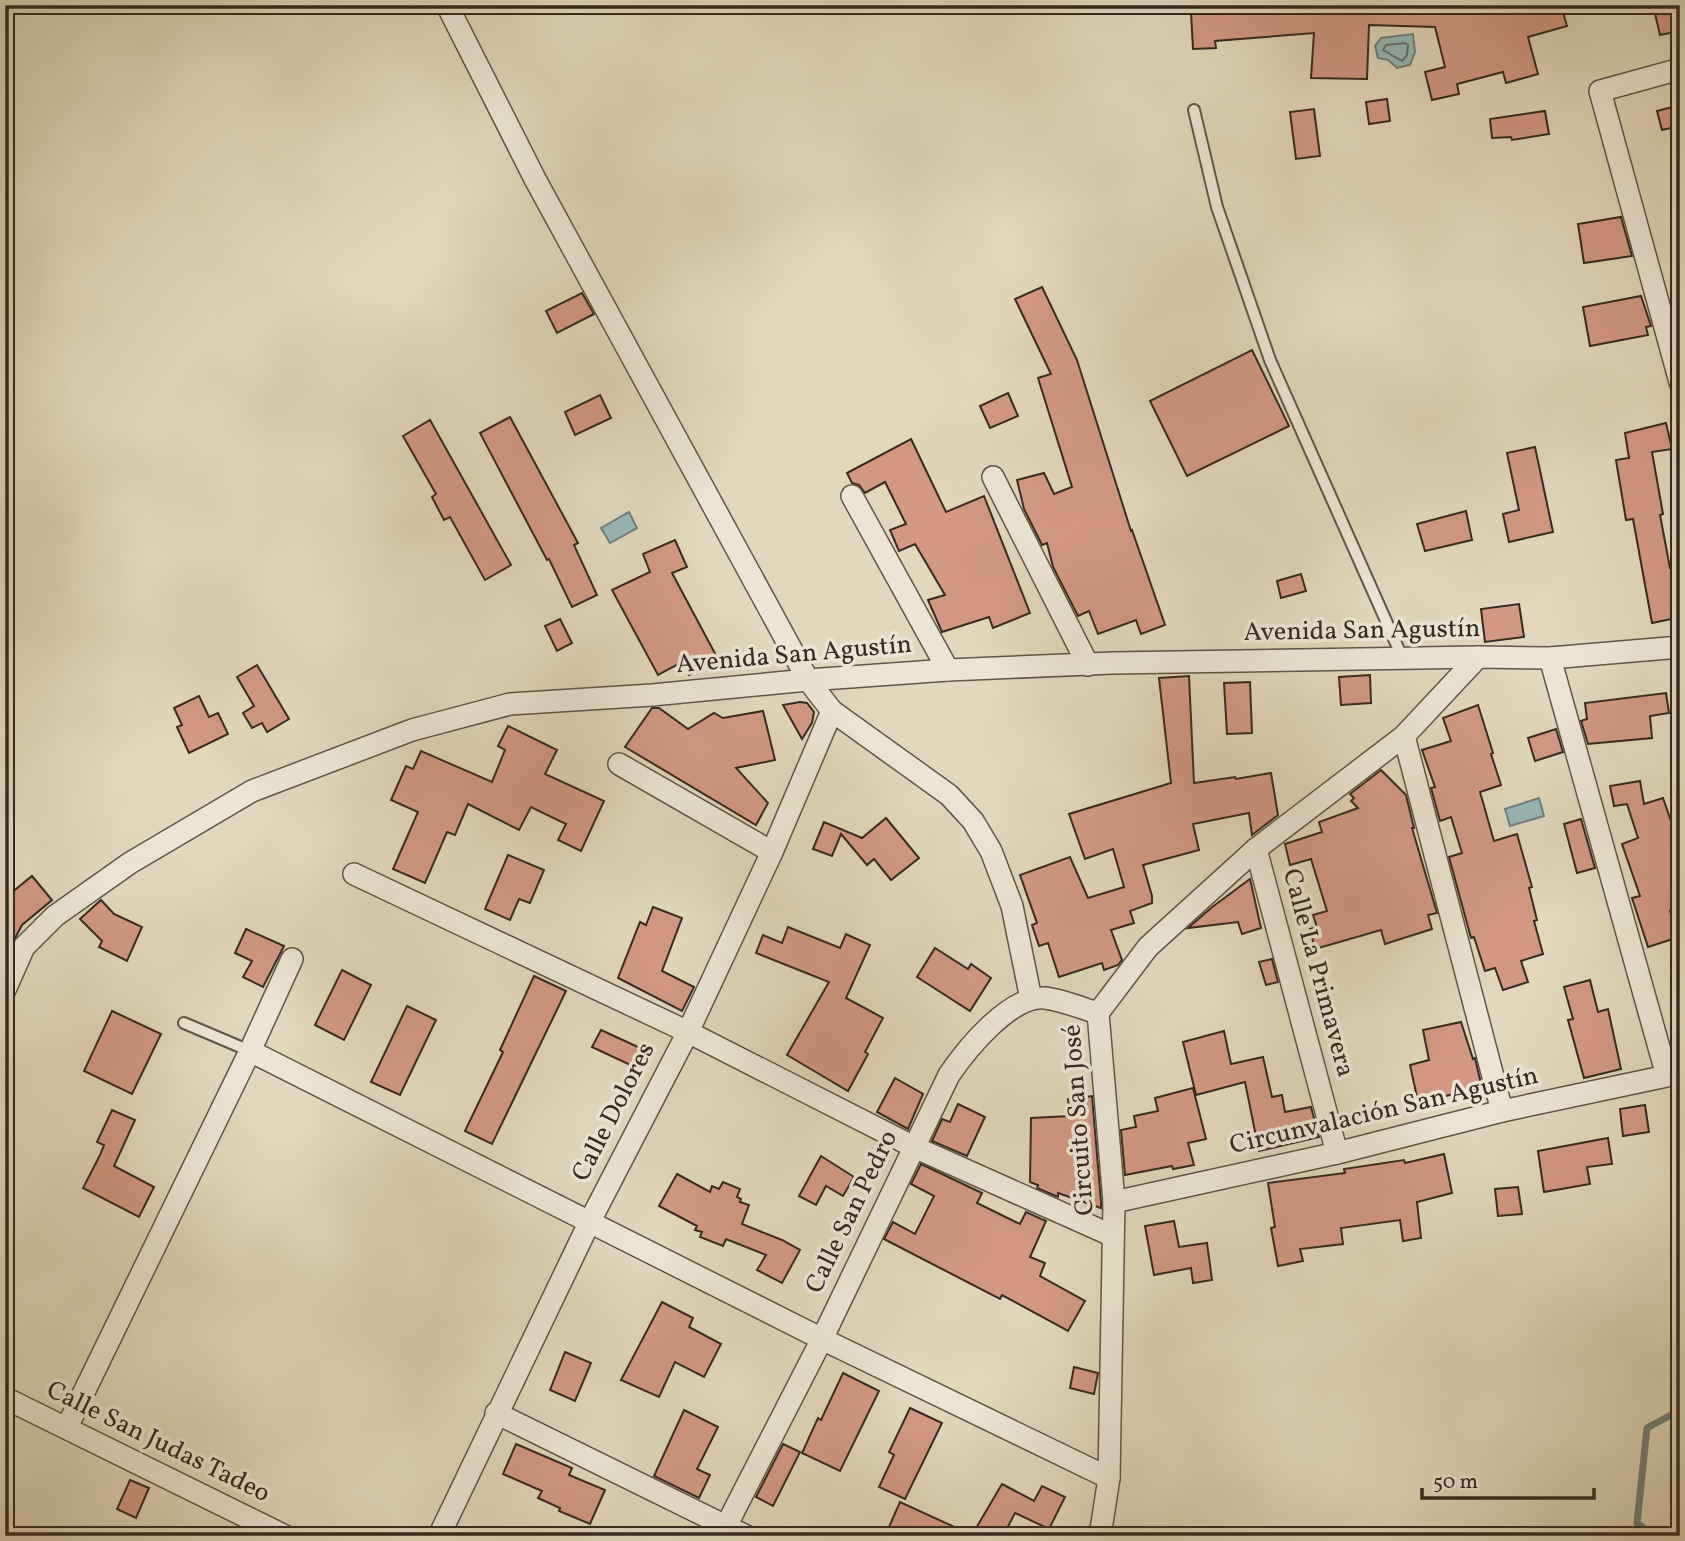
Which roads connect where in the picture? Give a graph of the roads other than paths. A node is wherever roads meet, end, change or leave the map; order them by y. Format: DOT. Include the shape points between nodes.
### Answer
graph roads {
  1 [pos="447,5"];
  2 [pos="1680,69"];
  3 [pos="1194,110"];
  4 [pos="1680,382"];
  5 [pos="993,477"];
  6 [pos="852,496"];
  7 [pos="1679,649"];
  8 [pos="1478,657"];
  9 [pos="1550,658"];
  10 [pos="1404,659"];
  11 [pos="1088,664"];
  12 [pos="948,670"];
  13 [pos="808,680"];
  14 [pos="832,711"];
  15 [pos="1404,736"];
  16 [pos="619,764"];
  17 [pos="1256,849"];
  18 [pos="772,852"];
  19 [pos="354,874"];
  20 [pos="292,959"];
  21 [pos="5,990"];
  22 [pos="1031,999"];
  23 [pos="1098,1013"];
  24 [pos="184,1023"];
  25 [pos="688,1031"];
  26 [pos="250,1051"];
  27 [pos="1502,1111"];
  28 [pos="914,1147"];
  29 [pos="1337,1153"];
  30 [pos="1114,1202"];
  31 [pos="590,1221"];
  32 [pos="1113,1236"];
  33 [pos="822,1339"];
  34 [pos="5,1398"];
  35 [pos="496,1413"];
  36 [pos="67,1427"];
  37 [pos="1109,1478"];
  38 [pos="724,1531"];
  39 [pos="285,1536"];
  40 [pos="439,1536"];
  41 [pos="746,1536"];
  42 [pos="1100,1536"];
  1 -- 13 [label="street" via="535,179"];
  2 -- 4 [label="street" via="1600,91"];
  3 -- 10 [label="lane" via="1217,207 1270,360"];
  5 -- 11 [label="street"];
  6 -- 12 [label="street"];
  7 -- 9 [label="street, Avenida San Agustín"];
  8 -- 9 [label="street, Avenida San Agustín"];
  8 -- 10 [label="street, Avenida San Agustín"];
  8 -- 15 [label="street, Circuito San José"];
  9 -- 27 [label="street, Circunvalación San Agustín" via="1667,1076"];
  10 -- 11 [label="street, Avenida San Agustín"];
  11 -- 12 [label="street, Avenida San Agustín"];
  12 -- 13 [label="street, Avenida San Agustín"];
  13 -- 14 [label="street"];
  13 -- 21 [label="street, Avenida San Agustín" via="510,704 412,730 251,791 130,863 55,916 24,947"];
  14 -- 18 [label="street, Calle Dolores"];
  14 -- 22 [label="street" via="949,794 973,821 991,851 1012,906"];
  15 -- 17 [label="street, Circuito San José"];
  15 -- 27 [label="street"];
  16 -- 18 [label="street"];
  17 -- 23 [label="street, Circuito San José" via="1148,947"];
  17 -- 29 [label="street, Calle La Primavera"];
  18 -- 25 [label="street, Calle Dolores"];
  19 -- 25 [label="street"];
  20 -- 26 [label="street"];
  22 -- 23 [label="street" via="1045,998"];
  22 -- 28 [label="street, Calle San Pedro" via="968,1047"];
  23 -- 30 [label="street, Circuito San José"];
  24 -- 26 [label="lane"];
  25 -- 28 [label="street"];
  25 -- 31 [label="street, Calle Dolores"];
  26 -- 31 [label="street"];
  26 -- 36 [label="street"];
  27 -- 29 [label="street, Circunvalación San Agustín"];
  28 -- 32 [label="street"];
  28 -- 33 [label="street, Calle San Pedro"];
  29 -- 30 [label="street, Circunvalación San Agustín"];
  30 -- 32 [label="street, Circuito San José"];
  31 -- 33 [label="street"];
  31 -- 35 [label="street, Calle Dolores"];
  32 -- 37 [label="street, Circuito San José"];
  33 -- 37 [label="street"];
  33 -- 38 [label="street, Calle San Pedro"];
  34 -- 36 [label="street, Calle San Judas Tadeo"];
  35 -- 38 [label="street"];
  35 -- 40 [label="street, Calle Dolores"];
  36 -- 39 [label="street, Calle San Judas Tadeo"];
  37 -- 42 [label="street, Circuito San José"];
  38 -- 41 [label="street"];
}
